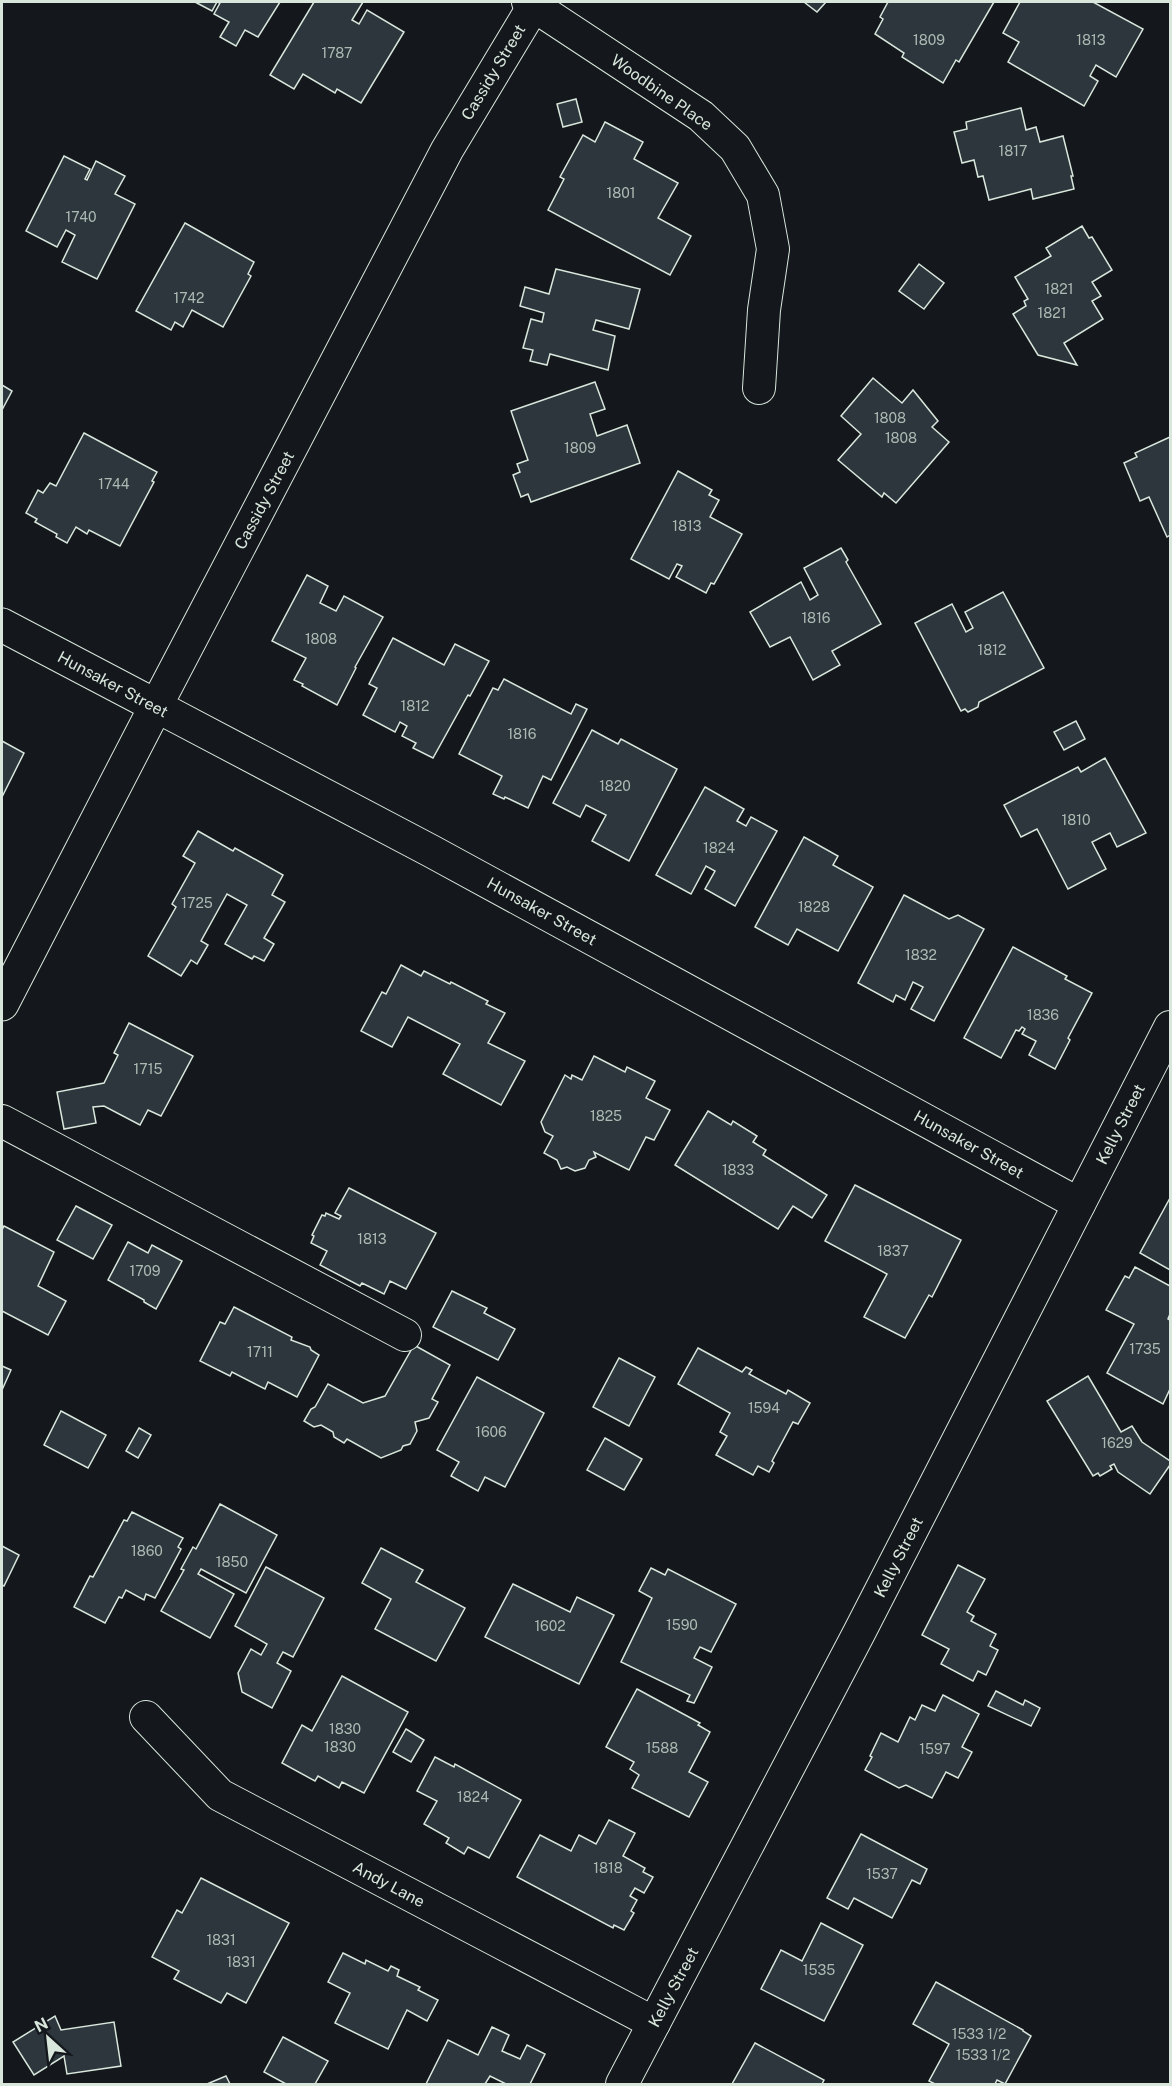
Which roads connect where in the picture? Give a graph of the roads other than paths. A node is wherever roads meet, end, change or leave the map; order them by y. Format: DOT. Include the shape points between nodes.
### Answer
graph roads {
  1 [pos="532,3"];
  2 [pos="759,388"];
  3 [pos="2,625"];
  4 [pos="156,706"];
  5 [pos="2,1004"];
  6 [pos="1170,1027"];
  7 [pos="2,1121"];
  8 [pos="1079,1204"];
  9 [pos="405,1335"];
  10 [pos="146,1717"];
  11 [pos="654,2024"];
  12 [pos="622,2085"];
  1 -- 2 [label="street, Woodbine Place" via="701,116 735,148 763,195 773,249"];
  1 -- 4 [label="street, Cassidy Street" via="447,150"];
  3 -- 4 [label="main road, Hunsaker Street"];
  4 -- 5 [label="main road, Cassidy Street"];
  4 -- 8 [label="street, Hunsaker Street"];
  6 -- 8 [label="street, Kelly Street"];
  7 -- 9 [label="street"];
  8 -- 11 [label="street, Kelly Street"];
  10 -- 11 [label="street, Andy Lane" via="220,1795"];
  11 -- 12 [label="street, Kelly Street"];
}
